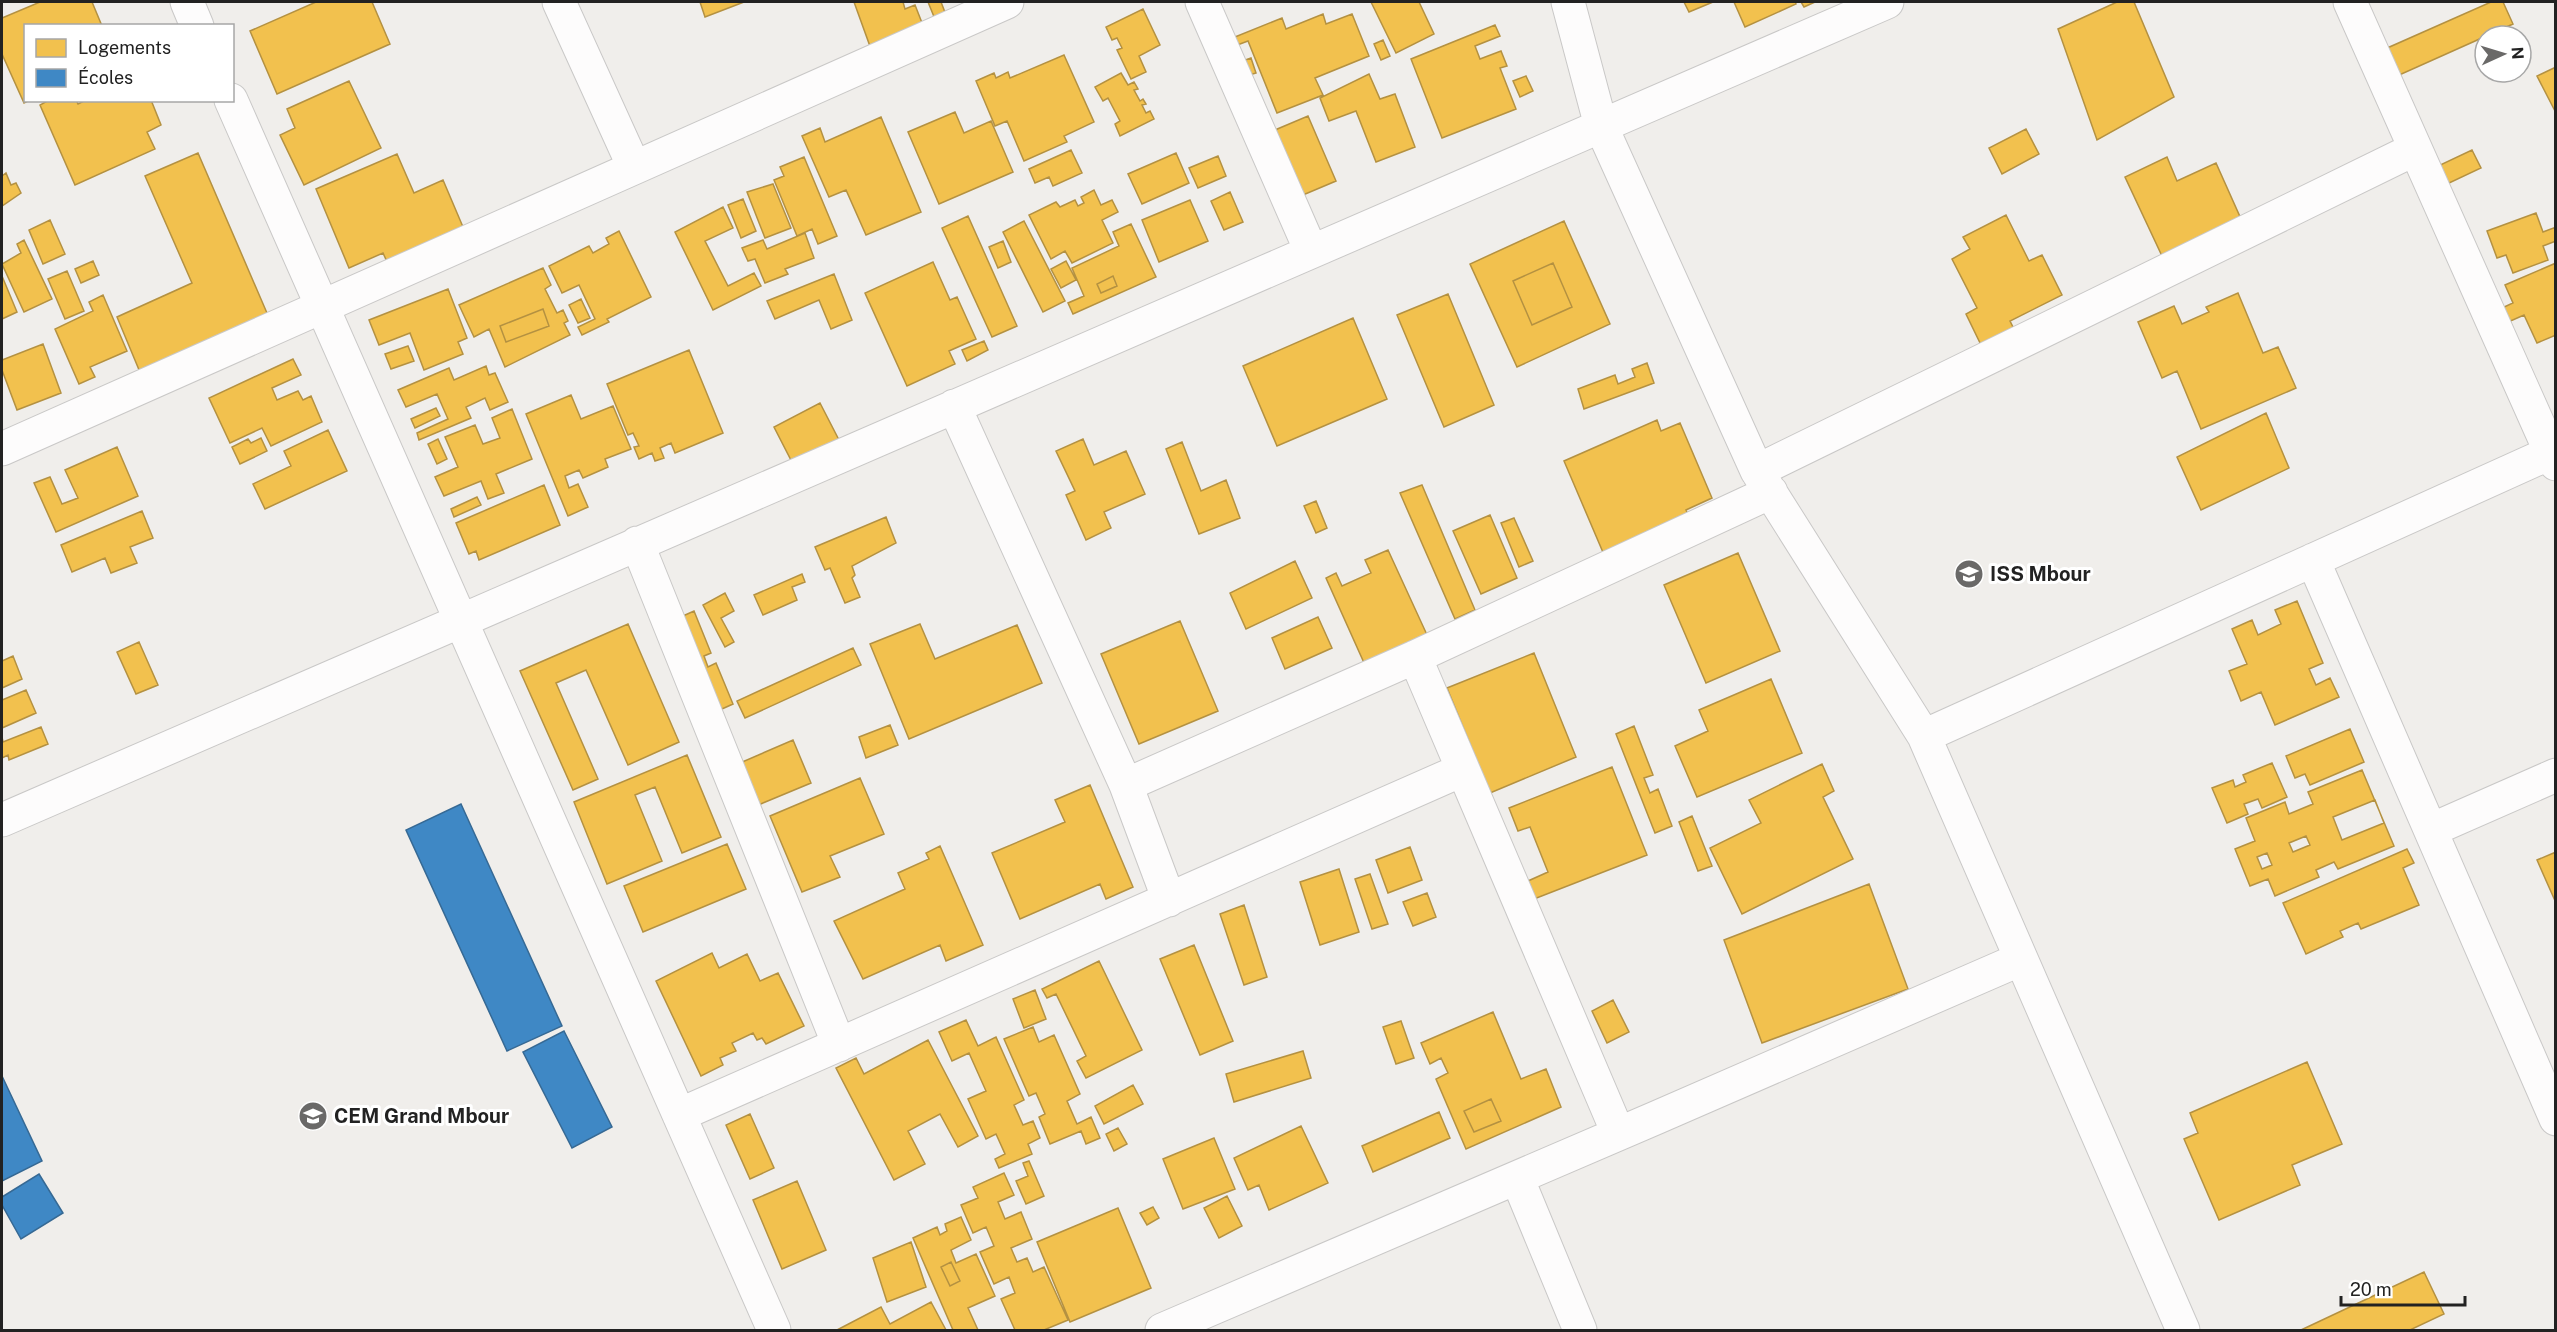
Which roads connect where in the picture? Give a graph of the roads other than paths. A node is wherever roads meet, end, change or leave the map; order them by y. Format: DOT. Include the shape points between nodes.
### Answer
graph roads {
  1 [pos="187,2"];
  2 [pos="559,2"];
  3 [pos="1007,2"];
  4 [pos="1202,2"];
  5 [pos="1568,2"];
  6 [pos="1887,2"];
  7 [pos="2350,2"];
  8 [pos="197,24"];
  9 [pos="232,102"];
  10 [pos="1601,126"];
  11 [pos="2415,149"];
  12 [pos="634,167"];
  13 [pos="1311,251"];
  14 [pos="321,306"];
  15 [pos="954,406"];
  16 [pos="4,440"];
  17 [pos="2553,458"];
  18 [pos="1764,482"];
  19 [pos="637,543"];
  20 [pos="2313,560"];
  21 [pos="460,620"];
  22 [pos="1415,657"];
  23 [pos="1924,736"];
  24 [pos="1462,770"];
  25 [pos="2556,775"];
  26 [pos="1126,785"];
  27 [pos="2,820"];
  28 [pos="2431,830"];
  29 [pos="1169,900"];
  30 [pos="2021,959"];
  31 [pos="839,1045"];
  32 [pos="678,1115"];
  33 [pos="2556,1119"];
  34 [pos="1618,1133"];
  35 [pos="1518,1180"];
  36 [pos="774,1330"];
  37 [pos="1162,1330"];
  38 [pos="1580,1330"];
  39 [pos="2182,1330"];
  1 -- 8 [label="street"];
  2 -- 12 [label="street"];
  3 -- 12 [label="street"];
  4 -- 13 [label="street"];
  5 -- 10 [label="street"];
  6 -- 10 [label="street"];
  7 -- 11 [label="street"];
  9 -- 14 [label="street"];
  10 -- 13 [label="street"];
  10 -- 18 [label="street"];
  11 -- 17 [label="street"];
  11 -- 18 [label="street"];
  12 -- 14 [label="street"];
  13 -- 15 [label="street"];
  14 -- 16 [label="street"];
  14 -- 21 [label="street"];
  15 -- 19 [label="street"];
  15 -- 26 [label="street"];
  17 -- 20 [label="street"];
  18 -- 22 [label="street"];
  18 -- 23 [label="street"];
  19 -- 21 [label="street"];
  19 -- 31 [label="street"];
  20 -- 23 [label="street"];
  20 -- 28 [label="street"];
  21 -- 27 [label="street"];
  21 -- 32 [label="street"];
  22 -- 24 [label="street"];
  22 -- 26 [label="street"];
  23 -- 30 [label="street"];
  24 -- 29 [label="street"];
  24 -- 34 [label="street"];
  25 -- 28 [label="street"];
  26 -- 29 [label="street"];
  28 -- 33 [label="street"];
  29 -- 31 [label="street"];
  30 -- 34 [label="street"];
  30 -- 39 [label="street"];
  31 -- 32 [label="street"];
  32 -- 36 [label="street"];
  34 -- 35 [label="street"];
  35 -- 37 [label="street"];
  35 -- 38 [label="street"];
}
